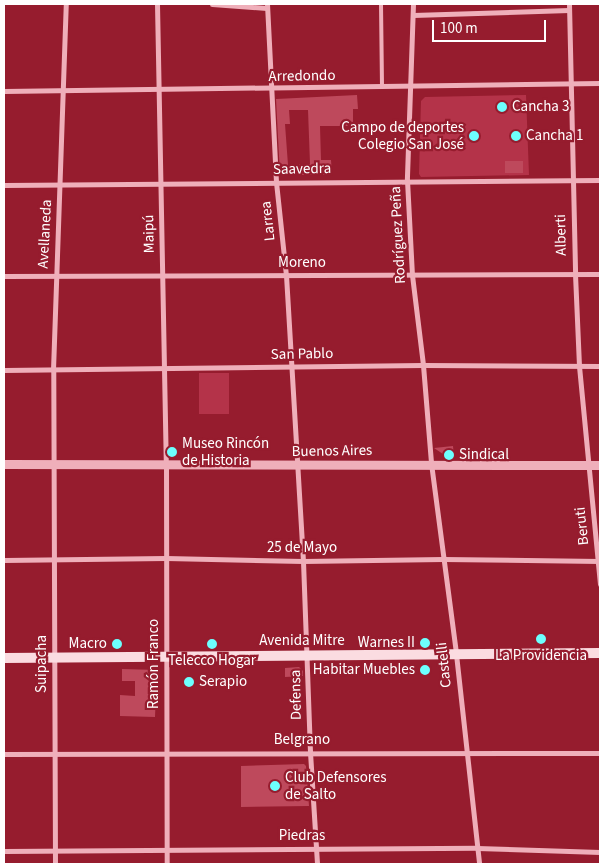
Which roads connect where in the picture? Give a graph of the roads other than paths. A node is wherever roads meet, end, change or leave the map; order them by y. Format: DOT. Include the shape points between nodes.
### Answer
graph roads {
  1 [pos="66,4"];
  2 [pos="157,4"];
  3 [pos="212,4"];
  4 [pos="381,4"];
  5 [pos="413,4"];
  6 [pos="568,4"];
  7 [pos="267,6"];
  8 [pos="569,10"];
  9 [pos="413,15"];
  10 [pos="570,84"];
  11 [pos="600,84"];
  12 [pos="410,86"];
  13 [pos="382,87"];
  14 [pos="159,89"];
  15 [pos="271,89"];
  16 [pos="4,91"];
  17 [pos="63,91"];
  18 [pos="407,180"];
  19 [pos="573,180"];
  20 [pos="600,180"];
  21 [pos="160,182"];
  22 [pos="276,182"];
  23 [pos="4,184"];
  24 [pos="60,186"];
  25 [pos="575,274"];
  26 [pos="600,274"];
  27 [pos="162,275"];
  28 [pos="286,275"];
  29 [pos="412,275"];
  30 [pos="4,276"];
  31 [pos="56,277"];
  32 [pos="424,365"];
  33 [pos="579,366"];
  34 [pos="600,366"];
  35 [pos="292,367"];
  36 [pos="164,368"];
  37 [pos="4,370"];
  38 [pos="53,370"];
  39 [pos="166,463"];
  40 [pos="431,463"];
  41 [pos="4,464"];
  42 [pos="53,464"];
  43 [pos="600,465"];
  44 [pos="298,466"];
  45 [pos="589,466"];
  46 [pos="166,558"];
  47 [pos="54,559"];
  48 [pos="443,559"];
  49 [pos="4,560"];
  50 [pos="304,561"];
  51 [pos="599,561"];
  52 [pos="600,584"];
  53 [pos="600,653"];
  54 [pos="456,654"];
  55 [pos="166,657"];
  56 [pos="308,657"];
  57 [pos="4,658"];
  58 [pos="55,658"];
  59 [pos="166,752"];
  60 [pos="310,752"];
  61 [pos="466,752"];
  62 [pos="600,753"];
  63 [pos="4,754"];
  64 [pos="53,754"];
  65 [pos="316,848"];
  66 [pos="477,848"];
  67 [pos="166,849"];
  68 [pos="55,850"];
  69 [pos="4,851"];
  70 [pos="600,852"];
  71 [pos="55,864"];
  72 [pos="166,864"];
  73 [pos="317,864"];
  74 [pos="479,864"];
  1 -- 17 [label="street, Avellaneda"];
  2 -- 14 [label="street, Maipú"];
  3 -- 7 [label="street"];
  4 -- 13 [label="lane"];
  5 -- 9 [label="street, Rodríguez Peña"];
  6 -- 8 [label="street, Alberti"];
  7 -- 15 [label="street, Larrea"];
  8 -- 9 [label="street"];
  8 -- 10 [label="street, Alberti"];
  9 -- 12 [label="street, Rodríguez Peña"];
  10 -- 11 [label="street, Arredondo"];
  10 -- 12 [label="street, Arredondo"];
  10 -- 19 [label="street, Alberti"];
  12 -- 13 [label="street, Arredondo"];
  12 -- 18 [label="street, Rodríguez Peña"];
  13 -- 15 [label="street, Arredondo"];
  14 -- 15 [label="street, Arredondo"];
  14 -- 17 [label="street, Arredondo"];
  14 -- 21 [label="street, Maipú"];
  15 -- 22 [label="street, Larrea"];
  16 -- 17 [label="street, Arredondo"];
  17 -- 24 [label="street, Avellaneda"];
  18 -- 19 [label="street, Saavedra"];
  18 -- 22 [label="street, Saavedra"];
  18 -- 29 [label="street, Rodríguez Peña"];
  19 -- 20 [label="street, Saavedra"];
  19 -- 25 [label="street, Alberti"];
  21 -- 22 [label="street, Saavedra"];
  21 -- 24 [label="street, Saavedra"];
  21 -- 27 [label="street, Maipú"];
  22 -- 28 [label="street, Larrea"];
  23 -- 24 [label="street, Saavedra"];
  24 -- 31 [label="street, Avellaneda"];
  25 -- 26 [label="street, Moreno"];
  25 -- 29 [label="street, Moreno"];
  25 -- 33 [label="street, Alberti"];
  27 -- 28 [label="street, Moreno"];
  27 -- 31 [label="street, Moreno"];
  27 -- 36 [label="street, Maipú"];
  28 -- 29 [label="street, Moreno"];
  28 -- 35 [label="street, Larrea"];
  29 -- 32 [label="street, Rodríguez Peña"];
  30 -- 31 [label="street, Moreno"];
  31 -- 38 [label="street, Avellaneda"];
  32 -- 33 [label="street, San Pablo"];
  32 -- 35 [label="street, San Pablo"];
  32 -- 40 [label="street, Rodríguez Peña"];
  33 -- 34 [label="street, San Pablo"];
  33 -- 45 [label="street, Alberti"];
  35 -- 36 [label="street, San Pablo"];
  35 -- 44 [label="street, Larrea"];
  36 -- 38 [label="street, San Pablo"];
  36 -- 39 [label="street, Maipú"];
  37 -- 38 [label="street, San Pablo"];
  38 -- 42 [label="street, Avellaneda"];
  39 -- 42 [label="street, Buenos Aires"];
  39 -- 44 [label="street, Buenos Aires"];
  39 -- 46 [label="street, Ramón Franco"];
  40 -- 44 [label="street, Buenos Aires"];
  40 -- 45 [label="street, Buenos Aires"];
  40 -- 48 [label="street, Castelli"];
  41 -- 42 [label="street, Buenos Aires"];
  42 -- 47 [label="street, Suipacha"];
  43 -- 45 [label="street, Buenos Aires"];
  44 -- 50 [label="street, Defensa"];
  45 -- 51 [label="street, Beruti"];
  46 -- 47 [label="street, 25 de Mayo"];
  46 -- 50 [label="street, 25 de Mayo"];
  46 -- 55 [label="street, Ramón Franco"];
  47 -- 49 [label="street, 25 de Mayo"];
  47 -- 58 [label="street, Suipacha"];
  48 -- 50 [label="street, 25 de Mayo"];
  48 -- 51 [label="street, 25 de Mayo"];
  48 -- 54 [label="street, Castelli"];
  50 -- 56 [label="street, Defensa"];
  51 -- 52 [label="street, Beruti"];
  53 -- 54 [label="main road, Avenida Mitre"];
  54 -- 56 [label="main road, Avenida Mitre"];
  54 -- 61 [label="street, Castelli"];
  55 -- 56 [label="main road, Avenida Mitre"];
  55 -- 58 [label="main road, Avenida Mitre"];
  55 -- 59 [label="street, Ramón Franco"];
  56 -- 60 [label="street, Defensa"];
  57 -- 58 [label="main road, Avenida Mitre"];
  58 -- 64 [label="street, Suipacha"];
  59 -- 60 [label="street, Belgrano"];
  59 -- 64 [label="street, Belgrano"];
  59 -- 67 [label="street, Ramón Franco"];
  60 -- 61 [label="street, Belgrano"];
  60 -- 65 [label="street, Defensa"];
  61 -- 62 [label="street, Belgrano"];
  61 -- 66 [label="street, Castelli"];
  63 -- 64 [label="street, Belgrano"];
  64 -- 68 [label="street, Suipacha"];
  65 -- 66 [label="street, Piedras"];
  65 -- 67 [label="street, Piedras"];
  65 -- 73 [label="street, Defensa"];
  66 -- 70 [label="street, Piedras"];
  66 -- 74 [label="street, Castelli"];
  67 -- 68 [label="street, Piedras"];
  67 -- 72 [label="street, Ramón Franco"];
  68 -- 69 [label="street, Piedras"];
  68 -- 71 [label="street, Suipacha"];
}
